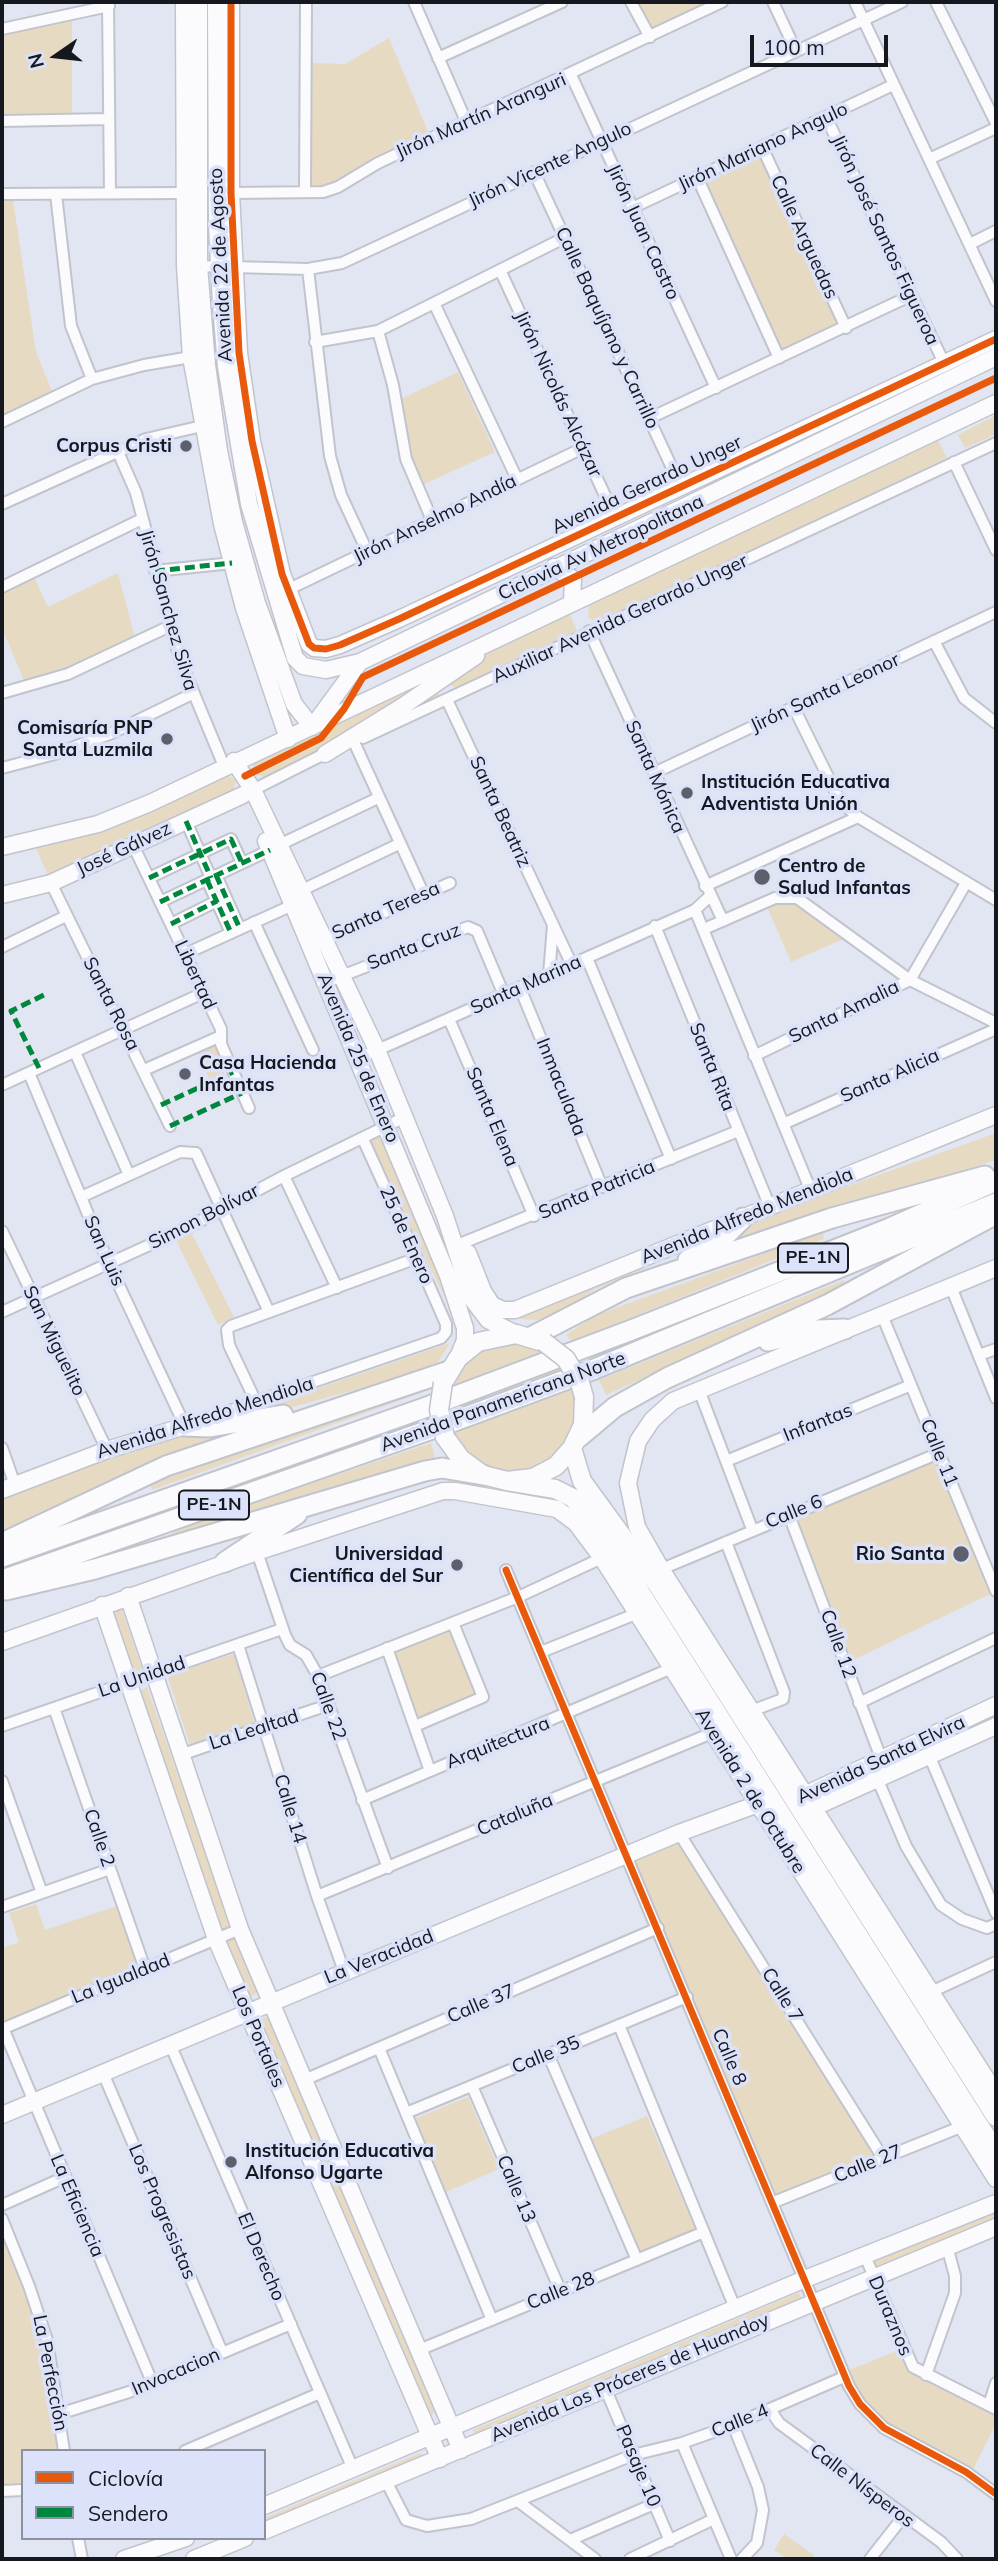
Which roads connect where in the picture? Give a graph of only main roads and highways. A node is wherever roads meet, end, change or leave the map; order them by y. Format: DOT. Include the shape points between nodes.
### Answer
graph roads {
  1 [pos="184,2"];
  2 [pos="199,2"];
  3 [pos="216,2"];
  4 [pos="231,2"];
  5 [pos="192,266"];
  6 [pos="227,267"];
  7 [pos="996,339"];
  8 [pos="996,357"];
  9 [pos="996,403"];
  10 [pos="813,425"];
  11 [pos="851,426"];
  12 [pos="554,567"];
  13 [pos="572,602"];
  14 [pos="265,626"];
  15 [pos="510,631"];
  16 [pos="309,644"];
  17 [pos="360,662"];
  18 [pos="270,684"];
  19 [pos="312,727"];
  20 [pos="288,739"];
  21 [pos="325,754"];
  22 [pos="229,764"];
  23 [pos="248,793"];
  24 [pos="2,847"];
  25 [pos="2,895"];
  26 [pos="299,899"];
  27 [pos="333,979"];
  28 [pos="996,1115"];
  29 [pos="996,1173"];
  30 [pos="996,1181"];
  31 [pos="996,1203"];
  32 [pos="996,1214"];
  33 [pos="743,1218"];
  34 [pos="455,1246"];
  35 [pos="996,1268"];
  36 [pos="678,1270"];
  37 [pos="496,1308"];
  38 [pos="845,1329"];
  39 [pos="530,1338"];
  40 [pos="729,1349"];
  41 [pos="450,1371"];
  42 [pos="329,1410"];
  43 [pos="186,1426"];
  44 [pos="575,1443"];
  45 [pos="483,1475"];
  46 [pos="507,1480"];
  47 [pos="8,1488"];
  48 [pos="313,1503"];
  49 [pos="2,1543"];
  50 [pos="2,1557"];
  51 [pos="226,1562"];
  52 [pos="610,1562"];
  53 [pos="655,1572"];
  54 [pos="2,1580"];
  55 [pos="2,1591"];
  56 [pos="128,1596"];
  57 [pos="102,1605"];
  58 [pos="2,1642"];
  59 [pos="996,1705"];
  60 [pos="996,1726"];
  61 [pos="882,1770"];
  62 [pos="803,1804"];
  63 [pos="772,1816"];
  64 [pos="270,2002"];
  65 [pos="247,2012"];
  66 [pos="996,2094"];
  67 [pos="2,2115"];
  68 [pos="996,2117"];
  69 [pos="996,2152"];
  70 [pos="996,2179"];
  71 [pos="996,2203"];
  72 [pos="996,2227"];
  73 [pos="451,2427"];
  74 [pos="429,2436"];
  75 [pos="461,2450"];
  76 [pos="440,2459"];
  77 [pos="266,2505"];
  78 [pos="266,2529"];
  79 [pos="180,2540"];
  80 [pos="235,2540"];
  81 [pos="216,2544"];
  82 [pos="124,2559"];
  83 [pos="194,2559"];
  1 -- 5 [label="main road, Avenida 22 de Agosto" via="184,194"];
  2 -- 5 [label="main road, Avenida 22 de Agosto"];
  3 -- 6 [label="main road, Avenida 22 de Agosto"];
  4 -- 6 [label="main road, Avenida 22 de Agosto" via="232,193"];
  5 -- 14 [label="main road, Avenida 22 de Agosto" via="219,451 234,522"];
  5 -- 18 [label="main road, Avenida 22 de Agosto" via="191,357 202,426 232,563"];
  6 -- 16 [label="main road, Avenida 22 de Agosto" via="264,501 287,590"];
  6 -- 17 [label="main road, Avenida 22 de Agosto" via="226,367 249,504 295,659 303,666 326,670"];
  7 -- 10 [label="main road, Avenida Gerardo Unger"];
  8 -- 11 [label="main road, Avenida Gerardo Unger"];
  9 -- 13 [label="main road, Avenida Gerardo Unger"];
  10 -- 11 [label="main road"];
  10 -- 16 [label="main road, Avenida Gerardo Unger" via="340,645 326,649"];
  11 -- 12 [label="main road, Avenida Gerardo Unger"];
  12 -- 13 [label="main road" via="573,579"];
  12 -- 17 [label="main road, Avenida Gerardo Unger"];
  13 -- 15 [label="main road, Avenida Gerardo Unger"];
  14 -- 18 [label="main road"];
  14 -- 19 [label="main road, Avenida 22 de Agosto" via="294,704"];
  15 -- 19 [label="main road, Avenida Gerardo Unger"];
  15 -- 21 [label="main road"];
  17 -- 19 [label="main road, Avenida Gerardo Unger"];
  18 -- 20 [label="main road, Avenida 22 de Agosto"];
  19 -- 20 [label="main road, Avenida Gerardo Unger"];
  20 -- 22 [label="main road, Avenida Gerardo Unger"];
  22 -- 23 [label="main road, Avenida 25 de Enero"];
  22 -- 24 [label="main road, Avenida Gerardo Unger" via="97,824"];
  23 -- 25 [label="main road, José Gálvez" via="51,883"];
  23 -- 26 [label="main road, Avenida 25 de Enero"];
  26 -- 27 [label="main road, Avenida 25 de Enero"];
  26 -- 27 [label="main road, Avenida 25 de Enero" via="323,940"];
  27 -- 34 [label="main road, Avenida 25 de Enero" via="376,1050"];
  27 -- 41 [label="main road, Avenida 25 de Enero" via="357,1059 438,1251 465,1328 466,1340"];
  28 -- 33 [label="main road, Avenida Alfredo Mendiola"];
  29 -- 36 [label="highway" via="832,1218"];
  30 -- 50 [label="highway, Avenida Panamericana Norte / PE-1N" via="629,1331"];
  31 -- 54 [label="highway, Avenida Panamericana Norte / PE-1N" via="592,1370"];
  32 -- 40 [label="highway" via="827,1305"];
  33 -- 36 [label="highway"];
  33 -- 37 [label="main road, Avenida Alfredo Mendiola" via="515,1310"];
  34 -- 37 [label="main road, Avenida 25 de Enero" via="468,1254 483,1291"];
  34 -- 39 [label="main road, Avenida 25 de Enero" via="479,1310 488,1320"];
  35 -- 38 [label="main road"];
  36 -- 39 [label="highway" via="626,1288"];
  38 -- 40 [label="highway" via="818,1330"];
  38 -- 53 [label="main road, Avenida 2 de Octubre" via="673,1401 652,1420 638,1441 628,1483 637,1527 652,1553"];
  39 -- 41 [label="main road" via="478,1342"];
  39 -- 44 [label="main road, bridge" via="566,1359 575,1371 584,1397 583,1425"];
  40 -- 44 [label="highway" via="615,1408"];
  41 -- 42 [label="highway"];
  41 -- 45 [label="main road, bridge" via="439,1410 445,1437 461,1460"];
  42 -- 43 [label="highway" via="210,1427"];
  42 -- 49 [label="highway" via="166,1466"];
  43 -- 47 [label="main road, Avenida Alfredo Mendiola"];
  44 -- 46 [label="main road" via="545,1473"];
  44 -- 53 [label="main road, Avenida 2 de Octubre" via="582,1481"];
  45 -- 46 [label="main road"];
  45 -- 48 [label="highway" via="442,1468"];
  46 -- 52 [label="main road, Avenida 2 de Octubre" via="555,1489 573,1498"];
  48 -- 51 [label="highway"];
  48 -- 55 [label="highway" via="95,1569"];
  51 -- 52 [label="main road, Avenida 2 de Octubre" via="455,1490 557,1509 576,1523"];
  51 -- 56 [label="main road"];
  52 -- 63 [label="main road, Avenida 2 de Octubre"];
  52 -- 63 [label="main road, Avenida 2 de Octubre" via="712,1733"];
  53 -- 62 [label="main road, Avenida 2 de Octubre"];
  53 -- 62 [label="main road, Avenida 2 de Octubre" via="751,1711"];
  56 -- 57 [label="main road"];
  56 -- 64 [label="main road, Los Portales" via="240,1929"];
  57 -- 58 [label="main road"];
  57 -- 65 [label="main road, Los Portales" via="216,1939"];
  59 -- 61 [label="main road, Avenida Santa Elvira"];
  60 -- 61 [label="main road, Avenida Santa Elvira"];
  61 -- 62 [label="main road, Avenida Santa Elvira"];
  62 -- 63 [label="main road, Avenida Santa Elvira"];
  62 -- 66 [label="main road, Avenida 2 de Octubre"];
  62 -- 68 [label="main road, Avenida 2 de Octubre"];
  63 -- 64 [label="main road, La Veracidad" via="679,1833"];
  63 -- 69 [label="main road, Avenida 2 de Octubre"];
  63 -- 70 [label="main road, Avenida 2 de Octubre"];
  64 -- 65 [label="main road, La Veracidad"];
  64 -- 73 [label="main road, Los Portales"];
  65 -- 67 [label="main road, La Veracidad"];
  65 -- 74 [label="main road, Los Portales"];
  71 -- 73 [label="main road, Avenida Los Próceres de Huandoy"];
  72 -- 75 [label="main road, Avenida Los Próceres de Huandoy"];
  73 -- 74 [label="main road, Avenida Los Próceres de Huandoy"];
  73 -- 75 [label="main road, Los Portales"];
  74 -- 76 [label="main road, Los Portales"];
  74 -- 77 [label="main road, Avenida Los Próceres de Huandoy"];
  75 -- 76 [label="main road, Avenida Los Próceres de Huandoy"];
  76 -- 78 [label="main road, Avenida Los Próceres de Huandoy"];
  79 -- 82 [label="main road"];
  80 -- 81 [label="main road"];
  81 -- 83 [label="main road"];
}
